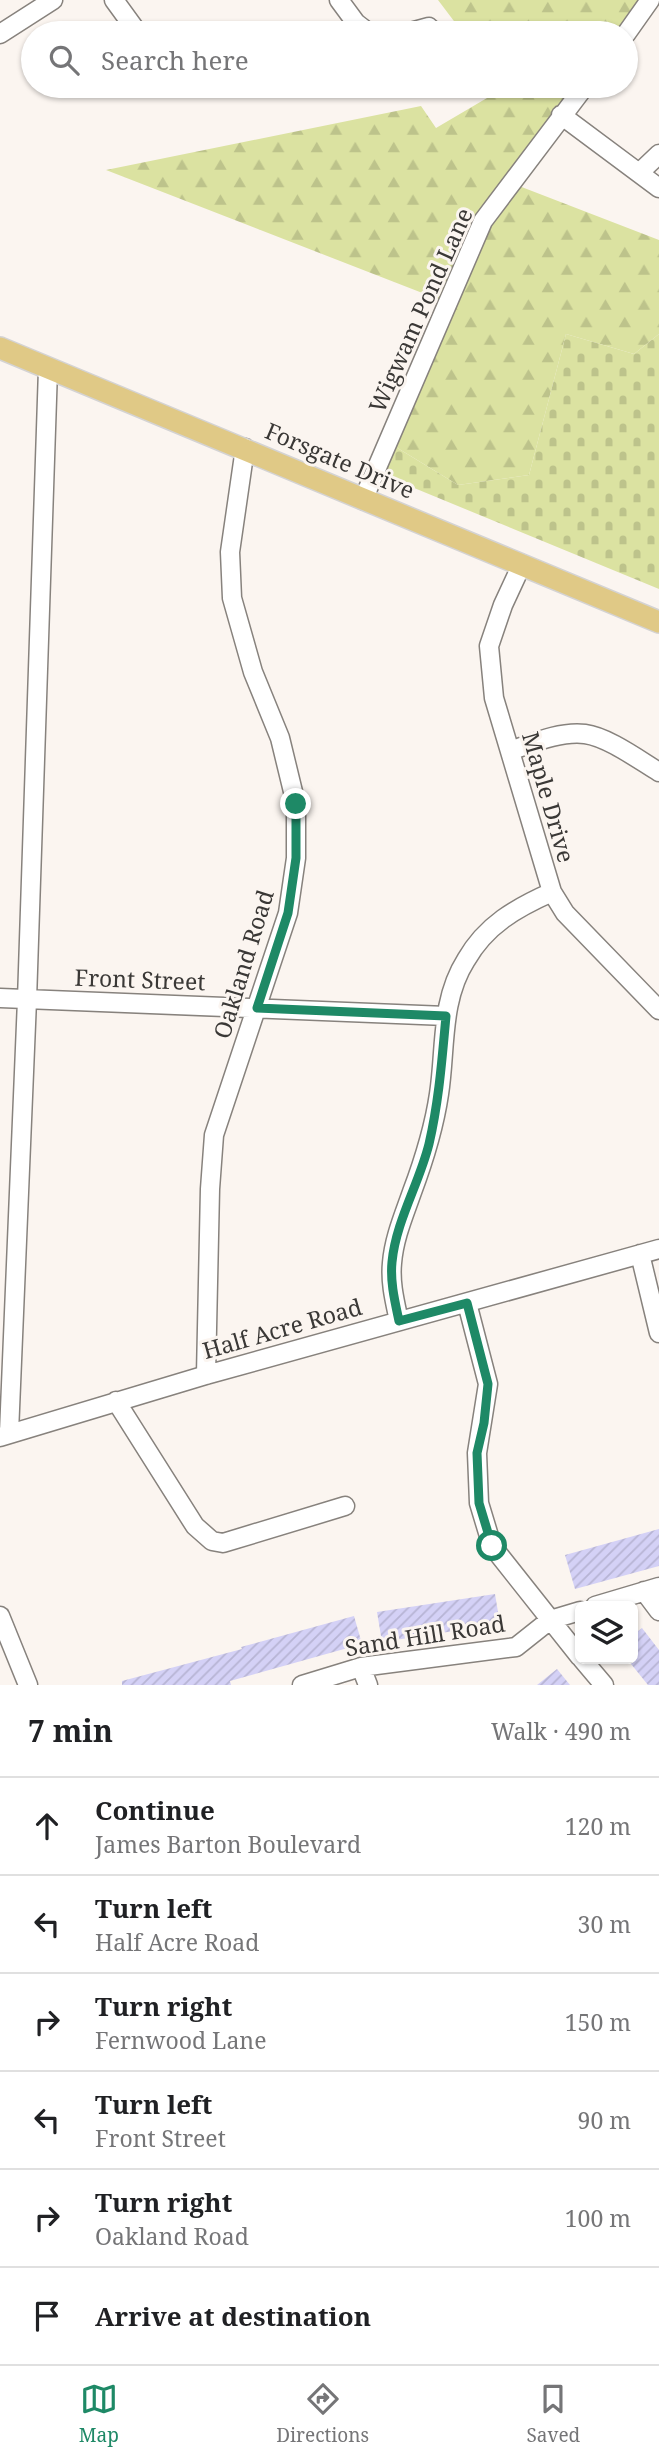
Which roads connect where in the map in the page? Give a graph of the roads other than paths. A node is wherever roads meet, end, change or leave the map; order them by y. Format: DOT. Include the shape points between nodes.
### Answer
graph roads {
  1 [pos="53,0"];
  2 [pos="114,0"];
  3 [pos="340,0"];
  4 [pos="650,0"];
  5 [pos="129,21"];
  6 [pos="355,21"];
  7 [pos="635,21"];
  8 [pos="0,34"];
  9 [pos="575,98"];
  10 [pos="561,115"];
  11 [pos="659,154"];
  12 [pos="639,173"];
  13 [pos="659,188"];
  14 [pos="0,348"];
  15 [pos="48,369"];
  16 [pos="245,448"];
  17 [pos="363,500"];
  18 [pos="522,564"];
  19 [pos="659,622"];
  20 [pos="510,751"];
  21 [pos="659,772"];
  22 [pos="552,892"];
  23 [pos="0,998"];
  24 [pos="27,1000"];
  25 [pos="257,1008"];
  26 [pos="659,1010"];
  27 [pos="446,1016"];
  28 [pos="659,1249"];
  29 [pos="640,1254"];
  30 [pos="467,1303"];
  31 [pos="399,1321"];
  32 [pos="659,1333"];
  33 [pos="206,1375"];
  34 [pos="116,1401"];
  35 [pos="4,1435"];
  36 [pos="345,1506"];
  37 [pos="651,1589"];
  38 [pos="611,1601"];
  39 [pos="659,1611"];
  40 [pos="575,1612"];
  41 [pos="0,1616"];
  42 [pos="550,1620"];
  43 [pos="575,1651"];
  44 [pos="586,1664"];
  45 [pos="361,1667"];
  46 [pos="28,1685"];
  47 [pos="302,1685"];
  48 [pos="368,1685"];
  49 [pos="604,1685"];
  1 -- 8 [label="street"];
  2 -- 5 [label="street"];
  3 -- 6 [label="street"];
  4 -- 7 [label="street"];
  9 -- 10 [label="street, Wigwam Pond Lane"];
  10 -- 12 [label="street"];
  10 -- 17 [label="street, Wigwam Pond Lane" via="483,221"];
  11 -- 12 [label="street"];
  12 -- 13 [label="street"];
  14 -- 15 [label="main road, Forsgate Drive"];
  15 -- 16 [label="main road, Forsgate Drive"];
  15 -- 24 [label="street"];
  16 -- 17 [label="main road, Forsgate Drive"];
  16 -- 25 [label="street, Oakland Road" via="230,552 232,598 280,738 296,804 296,858 288,913"];
  17 -- 18 [label="main road, Forsgate Drive"];
  18 -- 19 [label="main road, Forsgate Drive"];
  18 -- 20 [label="street, Maple Drive" via="489,646 494,698"];
  20 -- 21 [label="street" via="554,736 586,734"];
  20 -- 22 [label="street, Maple Drive"];
  22 -- 26 [label="street, Maple Drive" via="581,931"];
  22 -- 27 [label="street" via="504,916 481,937 453,985"];
  23 -- 24 [label="street, Front Street"];
  24 -- 25 [label="street, Front Street"];
  24 -- 35 [label="street"];
  25 -- 27 [label="street, Front Street"];
  25 -- 33 [label="street, Oakland Road" via="214,1135"];
  27 -- 31 [label="street" via="431,1134 392,1263"];
  28 -- 29 [label="street, Half Acre Road"];
  29 -- 30 [label="street, Half Acre Road"];
  29 -- 32 [label="street"];
  30 -- 31 [label="street, Half Acre Road"];
  30 -- 42 [label="street" via="488,1384 477,1453 479,1503 492,1546"];
  31 -- 33 [label="street, Half Acre Road"];
  33 -- 34 [label="street, Half Acre Road"];
  34 -- 35 [label="street, Half Acre Road"];
  34 -- 36 [label="street" via="195,1526 212,1541 223,1543"];
  37 -- 38 [label="street"];
  37 -- 39 [label="street"];
  40 -- 42 [label="street"];
  41 -- 46 [label="street"];
  42 -- 43 [label="street"];
  42 -- 45 [label="street, Sand Hill Road" via="516,1647"];
  44 -- 49 [label="street"];
  45 -- 47 [label="street, Sand Hill Road"];
  45 -- 48 [label="street"];
}
